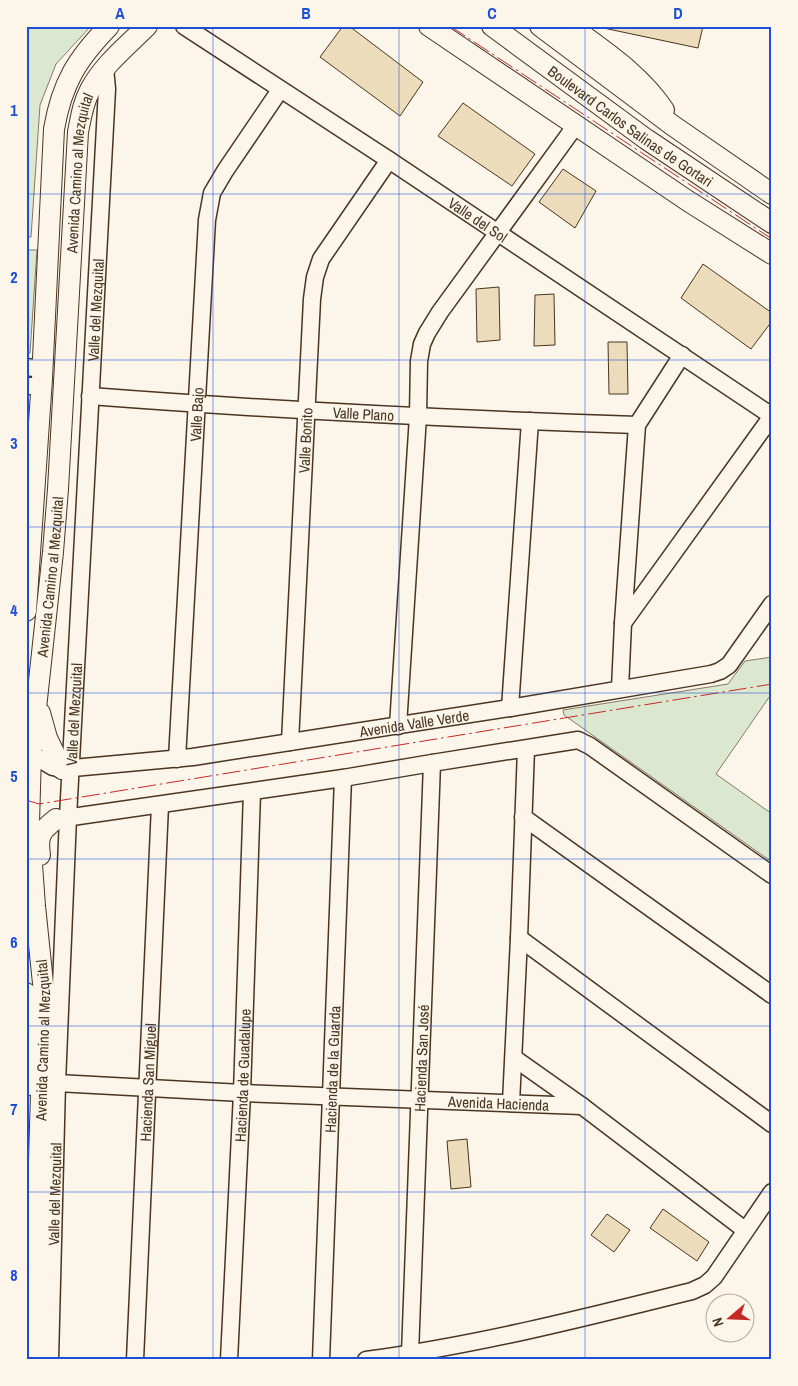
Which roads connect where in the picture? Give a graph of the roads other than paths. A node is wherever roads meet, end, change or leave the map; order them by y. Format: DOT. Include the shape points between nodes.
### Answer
graph roads {
  1 [pos="109,26"];
  2 [pos="147,26"];
  3 [pos="184,26"];
  4 [pos="428,26"];
  5 [pos="492,26"];
  6 [pos="540,26"];
  7 [pos="570,26"];
  8 [pos="105,68"];
  9 [pos="280,90"];
  10 [pos="576,125"];
  11 [pos="672,125"];
  12 [pos="389,160"];
  13 [pos="772,194"];
  14 [pos="772,223"];
  15 [pos="498,234"];
  16 [pos="772,254"];
  17 [pos="682,355"];
  18 [pos="43,381"];
  19 [pos="90,396"];
  20 [pos="197,404"];
  21 [pos="307,409"];
  22 [pos="418,416"];
  23 [pos="772,416"];
  24 [pos="530,421"];
  25 [pos="638,425"];
  26 [pos="772,604"];
  27 [pos="26,611"];
  28 [pos="623,623"];
  29 [pos="620,689"];
  30 [pos="37,690"];
  31 [pos="510,708"];
  32 [pos="398,726"];
  33 [pos="290,742"];
  34 [pos="526,749"];
  35 [pos="29,753"];
  36 [pos="177,759"];
  37 [pos="432,763"];
  38 [pos="66,769"];
  39 [pos="343,778"];
  40 [pos="252,792"];
  41 [pos="160,805"];
  42 [pos="523,817"];
  43 [pos="62,818"];
  44 [pos="27,823"];
  45 [pos="772,875"];
  46 [pos="520,938"];
  47 [pos="35,993"];
  48 [pos="772,995"];
  49 [pos="514,1058"];
  50 [pos="57,1082"];
  51 [pos="26,1086"];
  52 [pos="147,1088"];
  53 [pos="242,1093"];
  54 [pos="330,1095"];
  55 [pos="420,1099"];
  56 [pos="511,1103"];
  57 [pos="582,1106"];
  58 [pos="772,1124"];
  59 [pos="772,1192"];
  60 [pos="745,1230"];
  61 [pos="410,1354"];
  62 [pos="33,1360"];
  63 [pos="50,1360"];
  64 [pos="135,1360"];
  65 [pos="229,1360"];
  66 [pos="321,1360"];
  67 [pos="366,1360"];
  1 -- 18 [label="main road, Avenida Camino al Mezquital" via="78,62 58,105 54,129"];
  2 -- 8 [label="main road, Avenida Camino al Mezquital"];
  3 -- 9 [label="street, Valle del Sol"];
  4 -- 10 [label="main road"];
  5 -- 14 [label="main road, Boulevard Carlos Salinas de Gortari" via="646,139"];
  6 -- 11 [label="main road, Boulevard Carlos Salinas de Gortari"];
  7 -- 11 [label="main road" via="631,72 654,95"];
  8 -- 18 [label="main road, Avenida Camino al Mezquital" via="90,90 78,132 66,359"];
  8 -- 19 [label="street, Valle del Mezquital" via="107,89"];
  9 -- 12 [label="street, Valle del Sol"];
  9 -- 20 [label="street, Valle Bajo" via="224,171 212,194 207,220"];
  10 -- 15 [label="street"];
  10 -- 16 [label="main road"];
  11 -- 13 [label="main road, Boulevard Carlos Salinas de Gortari"];
  12 -- 15 [label="street, Valle del Sol"];
  12 -- 21 [label="street, Valle Bonito" via="321,259 315,277"];
  15 -- 17 [label="street, Valle del Sol"];
  15 -- 22 [label="street" via="440,312 422,344"];
  17 -- 23 [label="street, Valle del Sol"];
  17 -- 25 [label="street"];
  18 -- 27 [label="main road, Avenida Camino al Mezquital"];
  18 -- 30 [label="main road, Avenida Camino al Mezquital" via="53,552"];
  19 -- 20 [label="street, Valle Plano"];
  19 -- 38 [label="street, Valle del Mezquital"];
  20 -- 21 [label="street, Valle Plano"];
  20 -- 36 [label="street, Valle Bajo"];
  21 -- 22 [label="street, Valle Plano"];
  21 -- 33 [label="street, Valle Bonito"];
  22 -- 24 [label="street, Valle Plano"];
  22 -- 32 [label="street"];
  23 -- 28 [label="street"];
  24 -- 25 [label="street, Valle Plano"];
  24 -- 31 [label="street"];
  25 -- 28 [label="street"];
  26 -- 29 [label="street, Avenida Valle Verde" via="729,665 720,671"];
  28 -- 29 [label="street"];
  29 -- 31 [label="street, Avenida Valle Verde"];
  30 -- 35 [label="main road, Avenida Camino al Mezquital"];
  30 -- 38 [label="main road" via="42,723 52,750"];
  31 -- 32 [label="street, Avenida Valle Verde"];
  32 -- 33 [label="street, Avenida Valle Verde"];
  33 -- 36 [label="street, Avenida Valle Verde"];
  34 -- 37 [label="street"];
  34 -- 42 [label="street"];
  34 -- 45 [label="street" via="578,740 590,746"];
  35 -- 38 [label="street, Avenida Valle Verde" via="53,767"];
  35 -- 44 [label="main road, Avenida Camino al Mezquital"];
  36 -- 38 [label="street, Avenida Valle Verde"];
  37 -- 39 [label="street"];
  37 -- 55 [label="street, Hacienda San José"];
  38 -- 43 [label="street, Valle del Mezquital"];
  39 -- 40 [label="street"];
  39 -- 54 [label="street, Hacienda de la Guarda"];
  40 -- 41 [label="street"];
  40 -- 53 [label="street, Hacienda de Guadalupe"];
  41 -- 43 [label="street"];
  41 -- 52 [label="street, Hacienda San Miguel"];
  42 -- 46 [label="street"];
  42 -- 48 [label="street"];
  43 -- 44 [label="street"];
  43 -- 47 [label="main road" via="42,831 38,842 49,959"];
  43 -- 50 [label="street, Valle del Mezquital"];
  44 -- 47 [label="main road, Avenida Camino al Mezquital" via="34,906"];
  46 -- 49 [label="street"];
  46 -- 58 [label="street"];
  47 -- 51 [label="main road, Avenida Camino al Mezquital" via="28,1027"];
  47 -- 62 [label="main road, Avenida Camino al Mezquital"];
  49 -- 56 [label="street"];
  49 -- 57 [label="street, Avenida Hacienda"];
  50 -- 52 [label="street, Avenida Hacienda"];
  50 -- 63 [label="street, Valle del Mezquital"];
  52 -- 53 [label="street, Avenida Hacienda"];
  52 -- 64 [label="street, Hacienda San Miguel"];
  53 -- 54 [label="street, Avenida Hacienda"];
  53 -- 65 [label="street, Hacienda de Guadalupe"];
  54 -- 55 [label="street, Avenida Hacienda"];
  54 -- 66 [label="street, Hacienda de la Guarda"];
  55 -- 56 [label="street, Avenida Hacienda"];
  55 -- 61 [label="street, Hacienda San José"];
  56 -- 57 [label="street, Avenida Hacienda"];
  57 -- 60 [label="street, Avenida Hacienda"];
  59 -- 60 [label="street"];
  60 -- 61 [label="street" via="714,1277 692,1291 502,1337"];
  61 -- 67 [label="street"];
}
